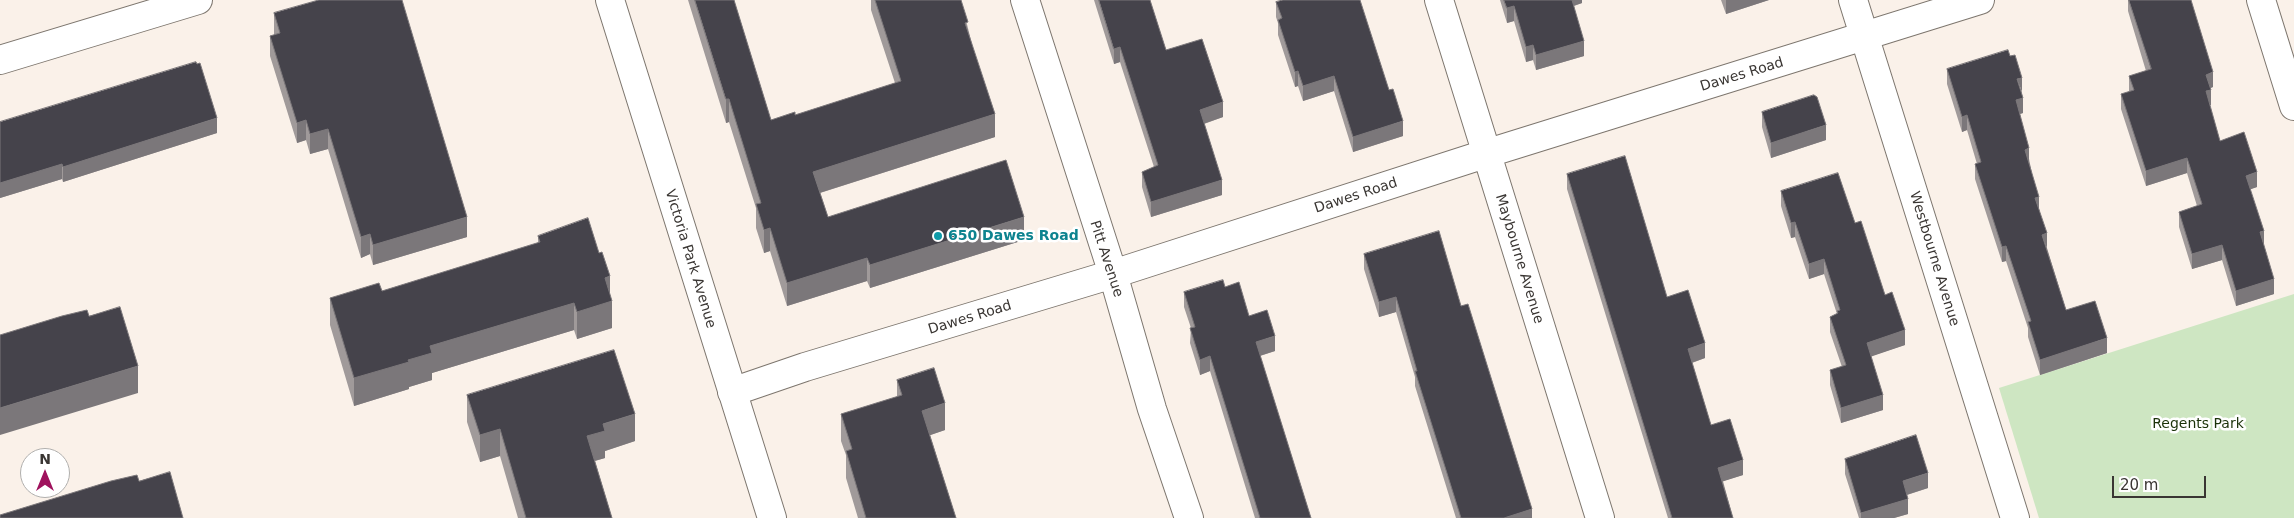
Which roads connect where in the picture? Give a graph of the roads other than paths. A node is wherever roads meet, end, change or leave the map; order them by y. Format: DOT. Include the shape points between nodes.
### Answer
graph roads {
  1 [pos="198,0"];
  2 [pos="610,0"];
  3 [pos="1025,0"];
  4 [pos="1439,0"];
  5 [pos="1853,0"];
  6 [pos="1980,0"];
  7 [pos="2261,0"];
  8 [pos="1864,37"];
  9 [pos="0,60"];
  10 [pos="2294,106"];
  11 [pos="1485,154"];
  12 [pos="1113,274"];
  13 [pos="732,392"];
  14 [pos="772,518"];
  15 [pos="1189,518"];
  16 [pos="1600,518"];
  17 [pos="2015,518"];
  1 -- 9 [label="street"];
  2 -- 13 [label="street, Victoria Park Avenue"];
  3 -- 12 [label="street, Pitt Avenue"];
  4 -- 11 [label="street, Maybourne Avenue"];
  5 -- 8 [label="street, Westbourne Avenue"];
  6 -- 8 [label="street, Dawes Road"];
  7 -- 10 [label="street"];
  8 -- 11 [label="street, Dawes Road"];
  8 -- 17 [label="street, Westbourne Avenue"];
  11 -- 12 [label="street, Dawes Road"];
  11 -- 16 [label="street, Maybourne Avenue"];
  12 -- 13 [label="street, Dawes Road"];
  12 -- 15 [label="street, Pitt Avenue" via="1152,409"];
  13 -- 14 [label="street, Victoria Park Avenue"];
}
